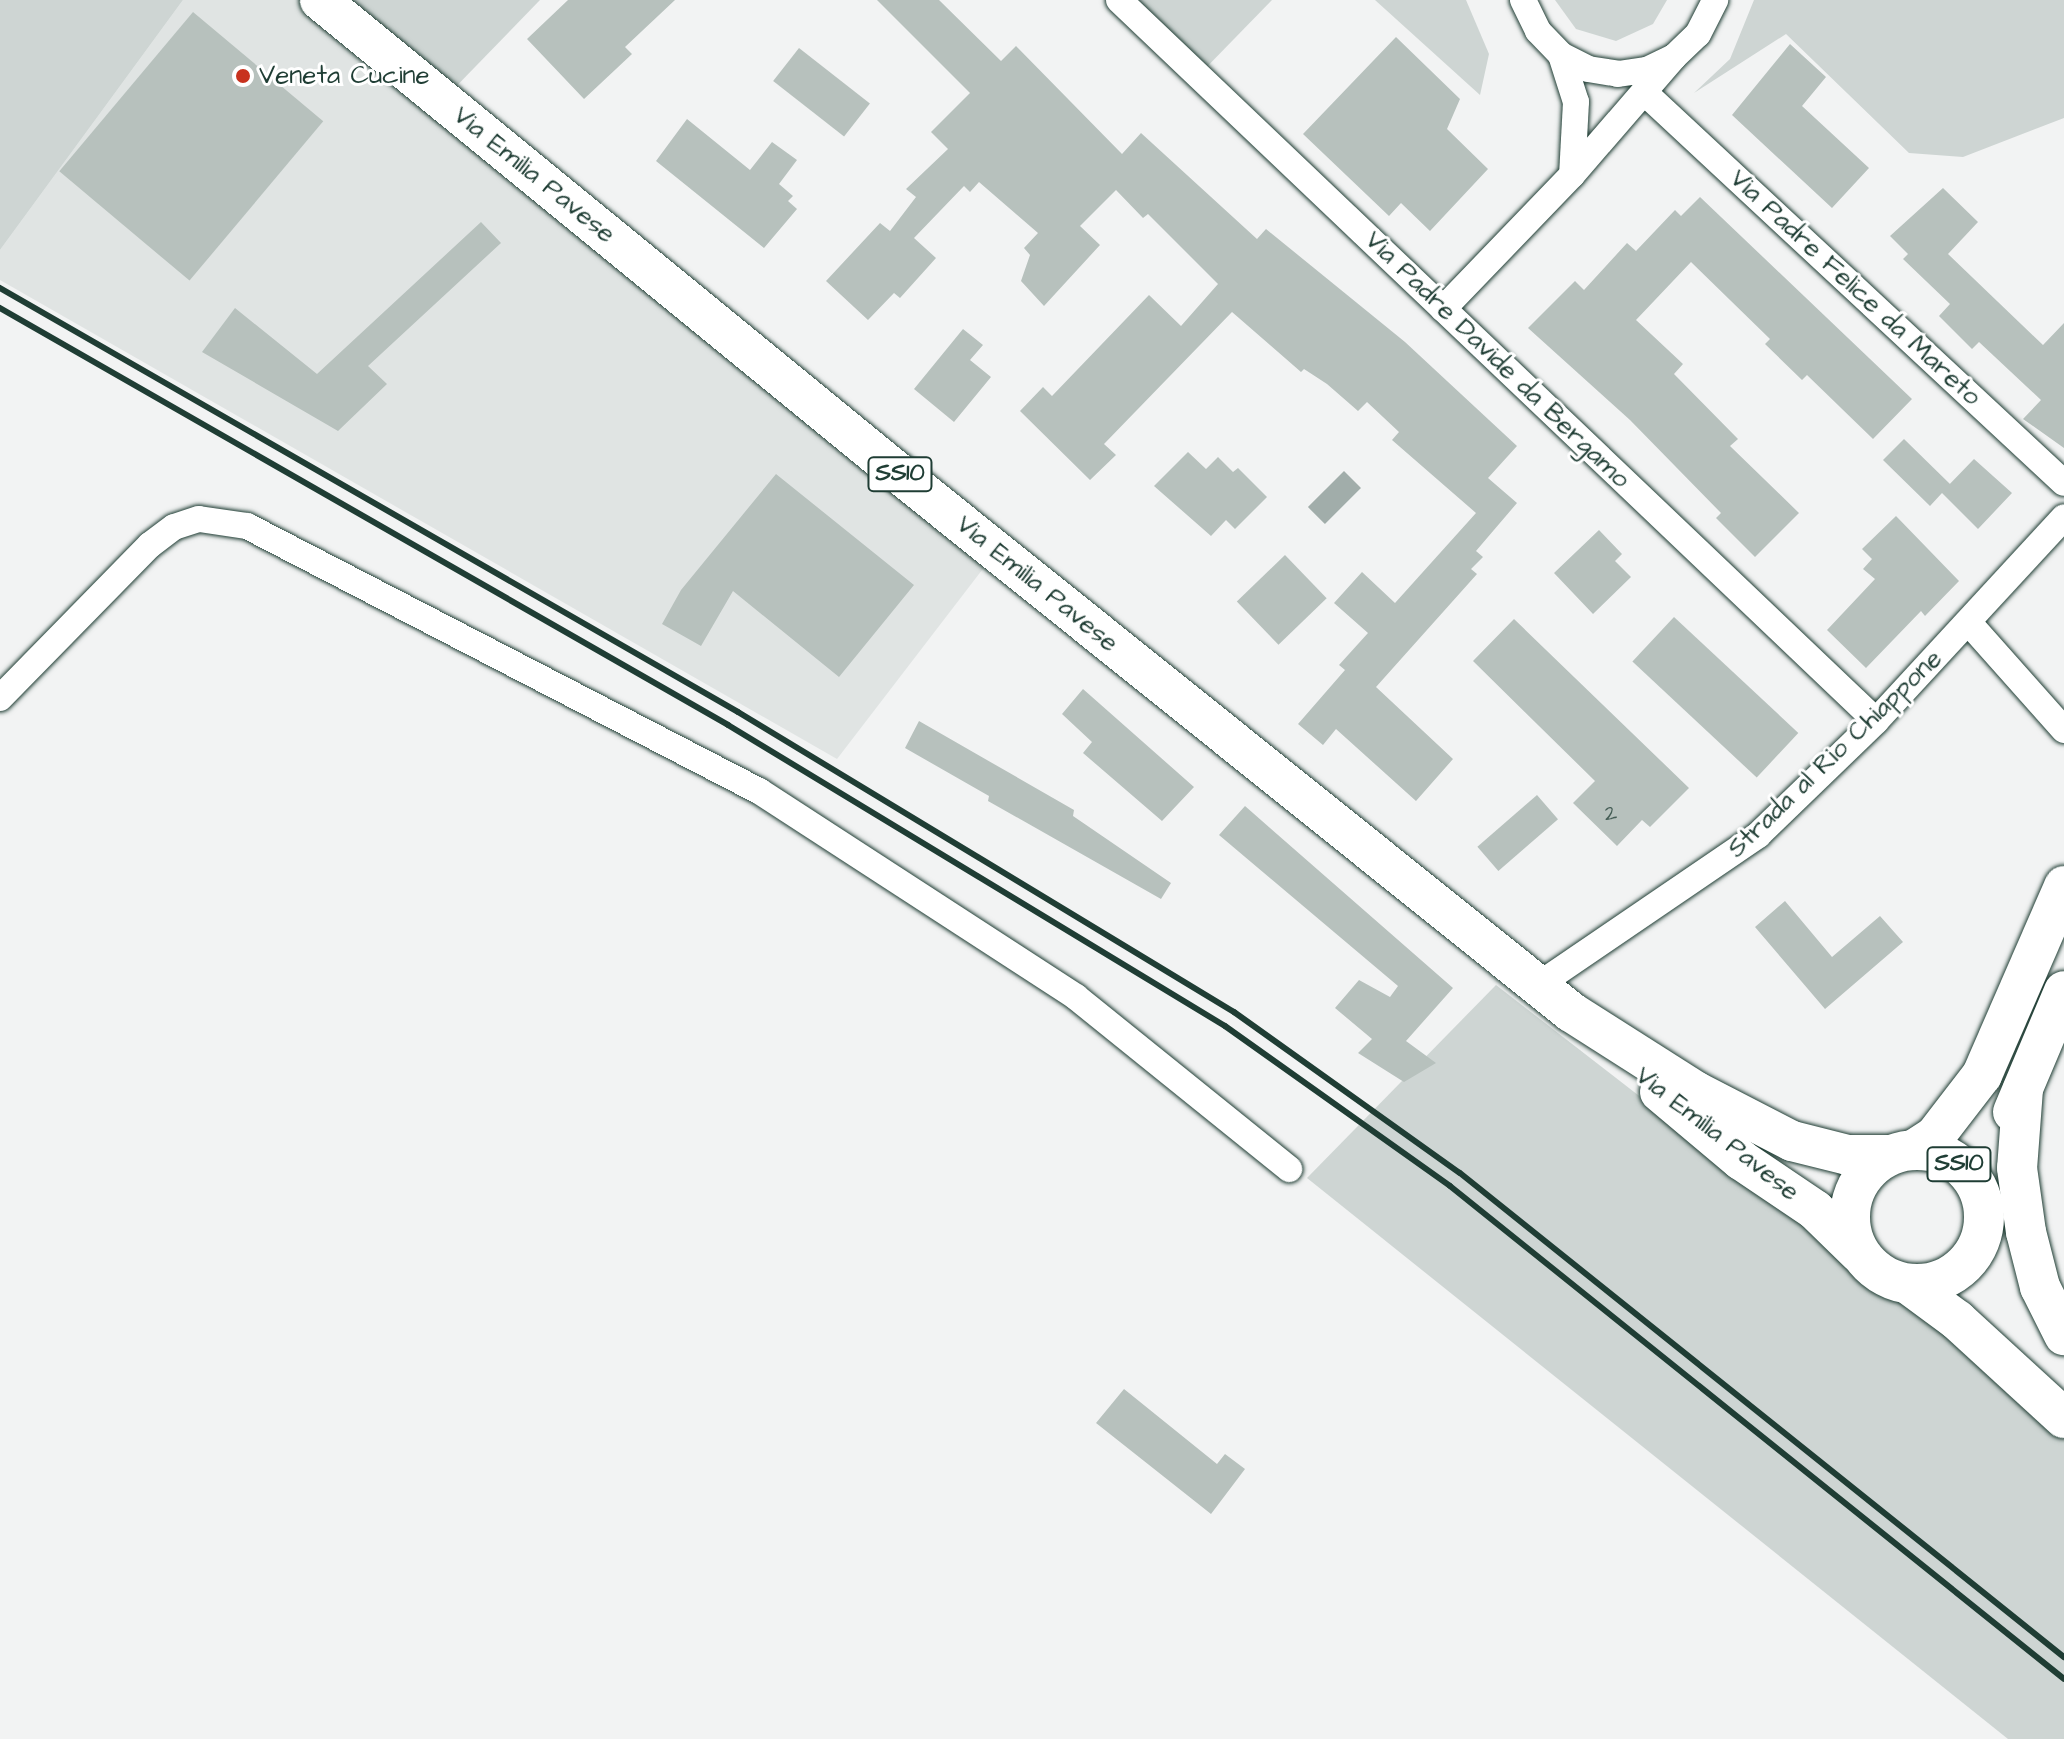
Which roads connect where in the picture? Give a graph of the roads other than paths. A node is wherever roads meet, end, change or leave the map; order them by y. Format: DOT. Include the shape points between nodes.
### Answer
graph roads {
  1 [pos="320,0"];
  2 [pos="1119,0"];
  3 [pos="1523,0"];
  4 [pos="1715,0"];
  5 [pos="1561,55"];
  6 [pos="1674,57"];
  7 [pos="1645,93"];
  8 [pos="1572,175"];
  9 [pos="1443,309"];
  10 [pos="2064,483"];
  11 [pos="2064,517"];
  12 [pos="1969,623"];
  13 [pos="0,698"];
  14 [pos="1876,721"];
  15 [pos="2064,730"];
  16 [pos="2064,886"];
  17 [pos="1537,986"];
  18 [pos="2064,991"];
  19 [pos="1571,1012"];
  20 [pos="2023,1089"];
  21 [pos="1901,1152"];
  22 [pos="1289,1169"];
  23 [pos="1982,1202"];
  24 [pos="1862,1256"];
  25 [pos="1908,1284"];
  26 [pos="2064,1335"];
  27 [pos="2064,1361"];
  28 [pos="2064,1418"];
  1 -- 17 [label="main road, Via Emilia Pavese / SS10"];
  2 -- 9 [label="street, Via Padre Davide da Bergamo"];
  3 -- 5 [label="street" via="1538,31"];
  4 -- 6 [label="street" via="1698,34"];
  5 -- 6 [label="street" via="1588,69 1618,74 1647,70"];
  5 -- 8 [label="street" via="1578,123"];
  6 -- 7 [label="street"];
  7 -- 8 [label="street"];
  7 -- 10 [label="street, Via Padre Felice da Mareto"];
  8 -- 9 [label="street"];
  9 -- 14 [label="street, Via Padre Davide da Bergamo"];
  11 -- 12 [label="street, Strada al Rio Chiappone"];
  12 -- 14 [label="street, Strada al Rio Chiappone"];
  12 -- 15 [label="street"];
  13 -- 22 [label="street" via="174,527 199,519 247,526 759,791 1076,997"];
  14 -- 17 [label="street, Strada al Rio Chiappone" via="1758,835"];
  16 -- 21 [label="main road" via="1982,1075 1935,1136"];
  17 -- 19 [label="main road, Via Emilia Pavese / SS10"];
  18 -- 20 [label="main road"];
  19 -- 21 [label="main road, Via Emilia Pavese / SS10" via="1695,1091 1792,1141 1848,1155"];
  19 -- 24 [label="main road, Via Emilia Pavese / SS10" via="1741,1160 1815,1210"];
  20 -- 23 [label="main road"];
  20 -- 26 [label="main road" via="2017,1168 2026,1232 2040,1287"];
  21 -- 23 [label="main road, SS10" via="1953,1159"];
  21 -- 24 [label="main road, SS10" via="1865,1174 1852,1200 1850,1229"];
  23 -- 25 [label="main road, SS10" via="1983,1234 1963,1267 1937,1281"];
  23 -- 27 [label="main road, SS10" via="2025,1303"];
  24 -- 25 [label="main road, SS10" via="1874,1270"];
  25 -- 28 [label="main road, SS10" via="1957,1320"];
}
